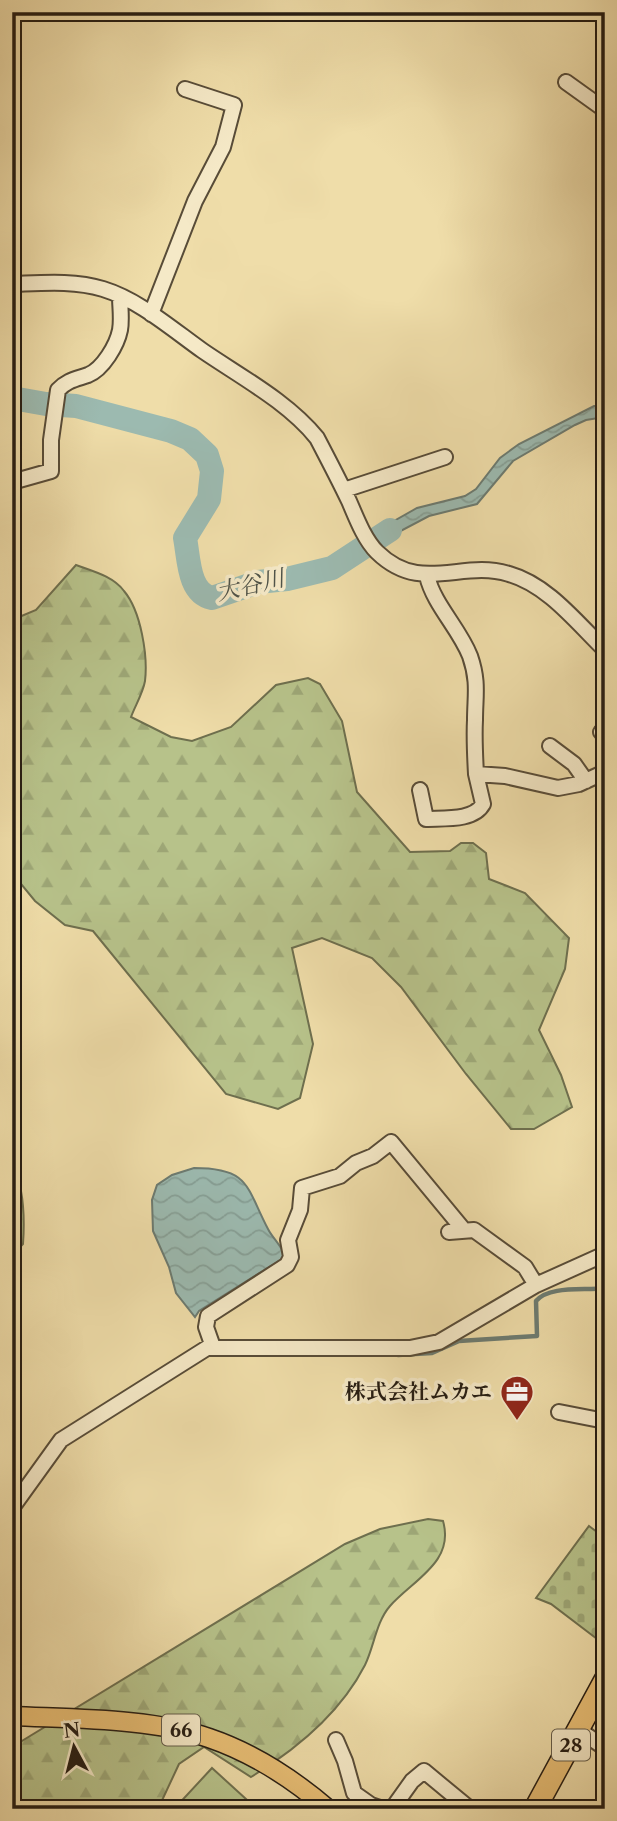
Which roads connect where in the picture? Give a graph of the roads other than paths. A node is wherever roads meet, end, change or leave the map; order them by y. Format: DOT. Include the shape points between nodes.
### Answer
graph roads {
  1 [pos="566,82"];
  2 [pos="185,89"];
  3 [pos="605,110"];
  4 [pos="12,284"];
  5 [pos="120,296"];
  6 [pos="151,314"];
  7 [pos="445,457"];
  8 [pos="12,482"];
  9 [pos="344,491"];
  10 [pos="427,576"];
  11 [pos="605,650"];
  12 [pos="550,746"];
  13 [pos="605,772"];
  14 [pos="476,774"];
  15 [pos="586,781"];
  16 [pos="420,790"];
  17 [pos="605,1254"];
  18 [pos="536,1285"];
  19 [pos="213,1347"];
  20 [pos="558,1412"];
  21 [pos="605,1421"];
  22 [pos="12,1508"];
  23 [pos="605,1680"];
  24 [pos="12,1716"];
  25 [pos="579,1730"];
  26 [pos="336,1740"];
  27 [pos="605,1748"];
  28 [pos="328,1809"];
  29 [pos="383,1809"];
  30 [pos="392,1809"];
  31 [pos="470,1809"];
  32 [pos="535,1809"];
  1 -- 3 [label="street"];
  2 -- 6 [label="street" via="233,105 223,147 195,201"];
  4 -- 5 [label="street" via="75,284"];
  5 -- 6 [label="street"];
  5 -- 8 [label="street" via="120,327 112,347 97,369 58,390 51,471"];
  6 -- 9 [label="street" via="307,426"];
  7 -- 9 [label="street"];
  9 -- 10 [label="street" via="376,551 402,570"];
  10 -- 11 [label="street" via="490,570 509,573 542,590"];
  10 -- 14 [label="street" via="460,635 475,676"];
  12 -- 15 [label="street" via="574,764"];
  13 -- 15 [label="street"];
  14 -- 15 [label="street" via="558,788"];
  14 -- 16 [label="street" via="483,804 470,815 426,819"];
  17 -- 18 [label="street"];
  18 -- 19 [label="street" via="428,1345"];
  18 -- 19 [label="street" via="525,1267 474,1230 456,1231 391,1142 340,1176 302,1188 300,1210 288,1240 291,1256 287,1265 208,1317 206,1327"];
  19 -- 22 [label="street" via="61,1440"];
  20 -- 21 [label="street"];
  23 -- 25 [label="highway, 28"];
  24 -- 28 [label="main road, 66" via="132,1723 209,1738 281,1773"];
  25 -- 27 [label="street"];
  25 -- 32 [label="highway, 28"];
  26 -- 29 [label="street" via="354,1793"];
  30 -- 31 [label="street" via="424,1771"];
}
